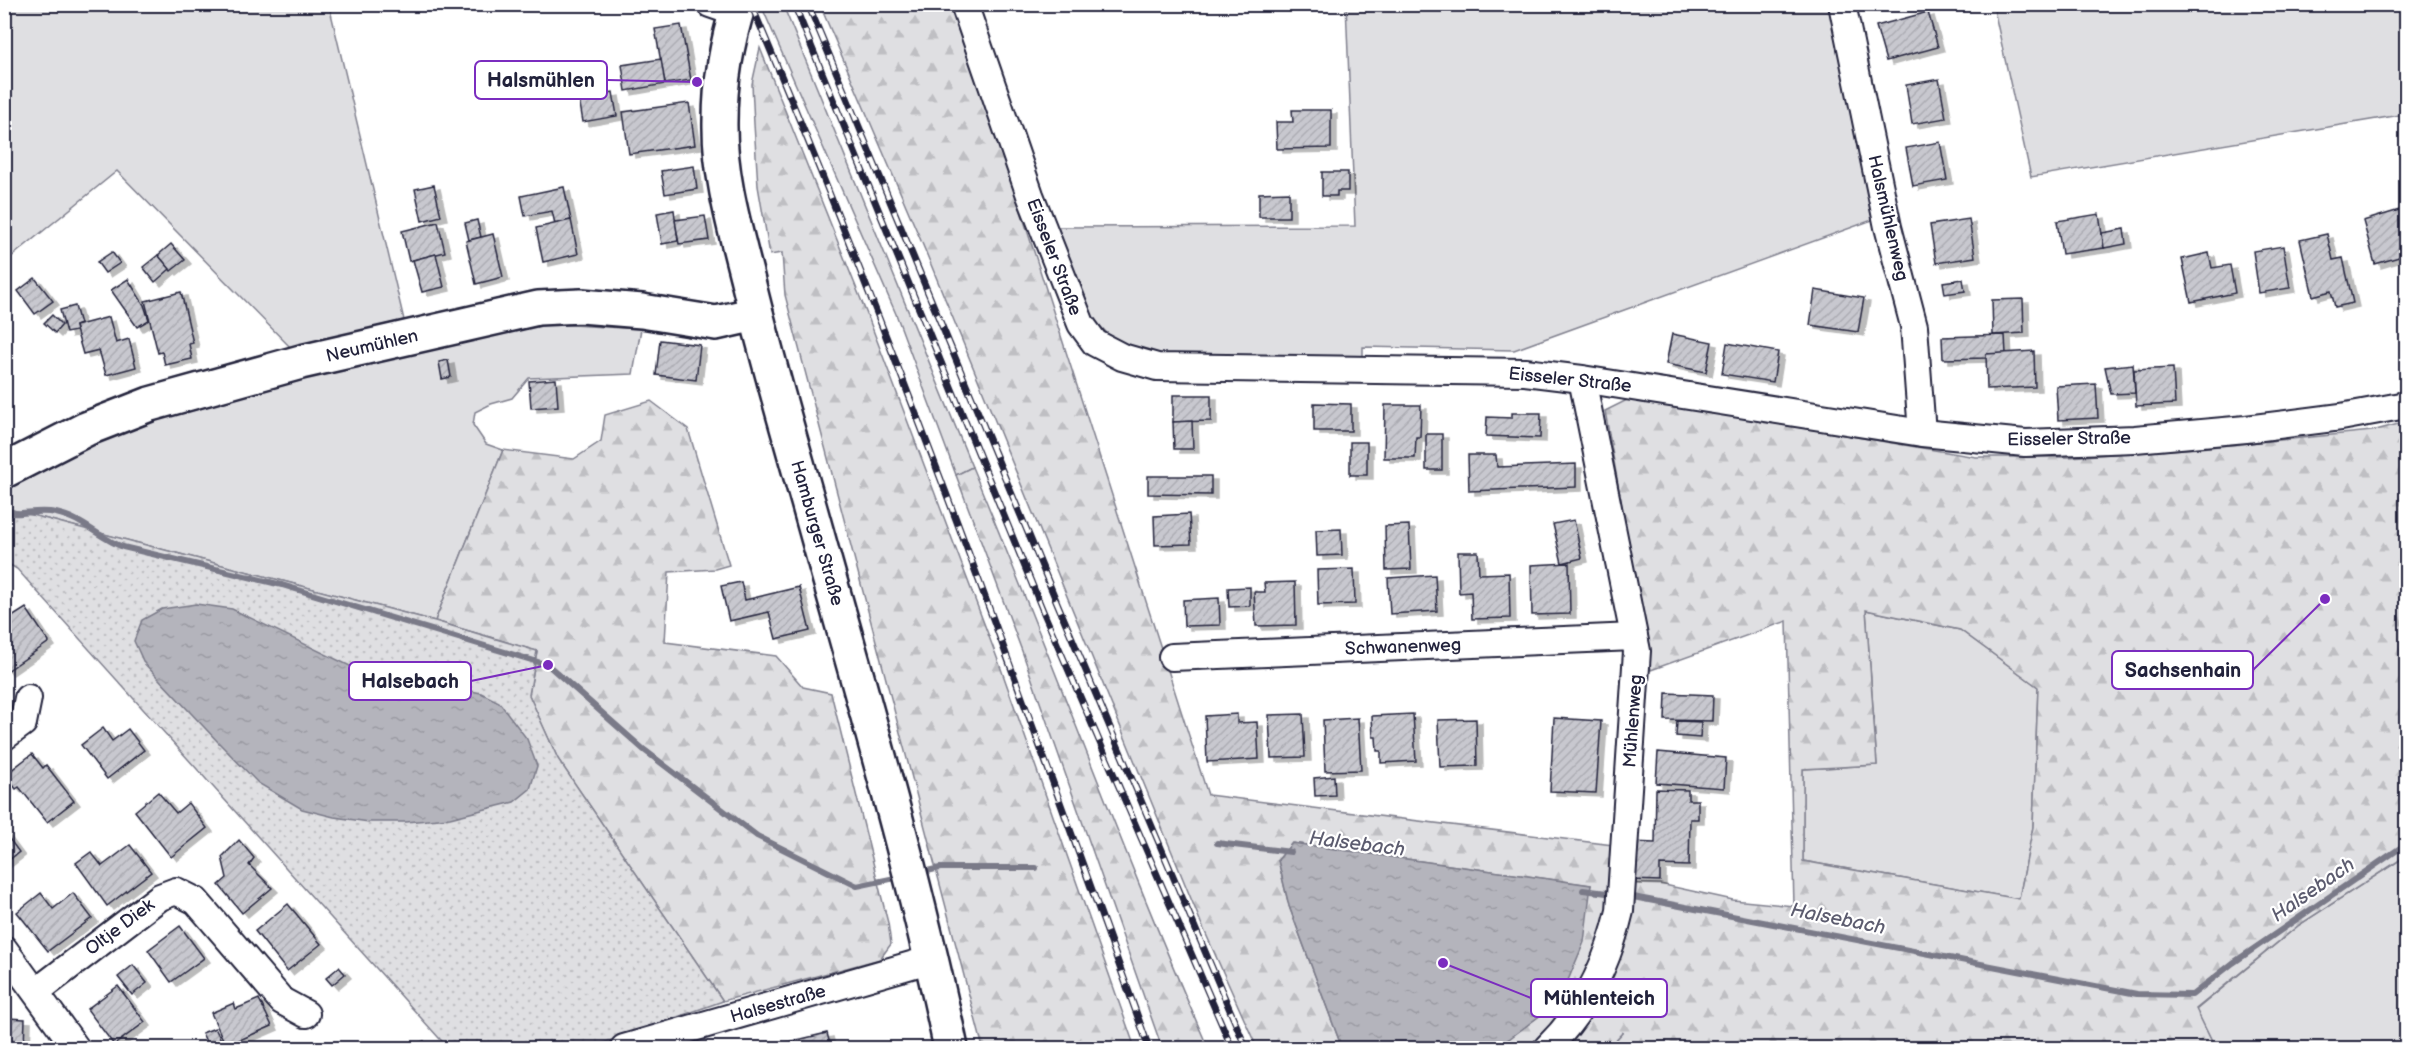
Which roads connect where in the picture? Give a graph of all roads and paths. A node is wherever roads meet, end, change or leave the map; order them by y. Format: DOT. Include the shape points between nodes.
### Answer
graph roads {
  1 [pos="964,4"];
  2 [pos="1842,4"];
  3 [pos="729,7"];
  4 [pos="756,314"];
  5 [pos="1582,379"];
  6 [pos="2406,405"];
  7 [pos="1922,433"];
  8 [pos="4,471"];
  9 [pos="1634,637"];
  10 [pos="1172,657"];
  11 [pos="27,698"];
  12 [pos="4,737"];
  13 [pos="4,949"];
  14 [pos="932,959"];
  15 [pos="37,991"];
  16 [pos="306,1014"];
  17 [pos="76,1048"];
  18 [pos="624,1048"];
  19 [pos="951,1048"];
  20 [pos="1547,1048"];
  1 -- 5 [label="street, Eisseler Straße" via="1030,195 1081,324 1095,343 1122,357 1157,367 1525,372"];
  2 -- 7 [label="street, Halsmühlenweg" via="1888,227 1914,326"];
  3 -- 4 [label="main road, Hamburger Straße" via="721,141 729,204"];
  4 -- 8 [label="main road, Neumühlen" via="716,323 622,309 538,308 301,362 150,404 86,429"];
  4 -- 14 [label="main road, Hamburger Straße"];
  5 -- 7 [label="street, Eisseler Straße"];
  5 -- 9 [label="street, Mühlenweg"];
  6 -- 7 [label="street, Eisseler Straße" via="2246,429 2136,439 2025,443"];
  9 -- 10 [label="street, Schwanenweg"];
  9 -- 20 [label="street, Mühlenweg" via="1637,651 1620,911 1598,980 1561,1035"];
  11 -- 12 [label="street" via="23,723"];
  13 -- 15 [label="street"];
  14 -- 18 [label="street, Halsestraße"];
  14 -- 19 [label="main road, Hamburger Straße"];
  15 -- 16 [label="street, Oltje Diek" via="160,897 176,891 196,901 282,1001"];
  15 -- 17 [label="street"];
}
